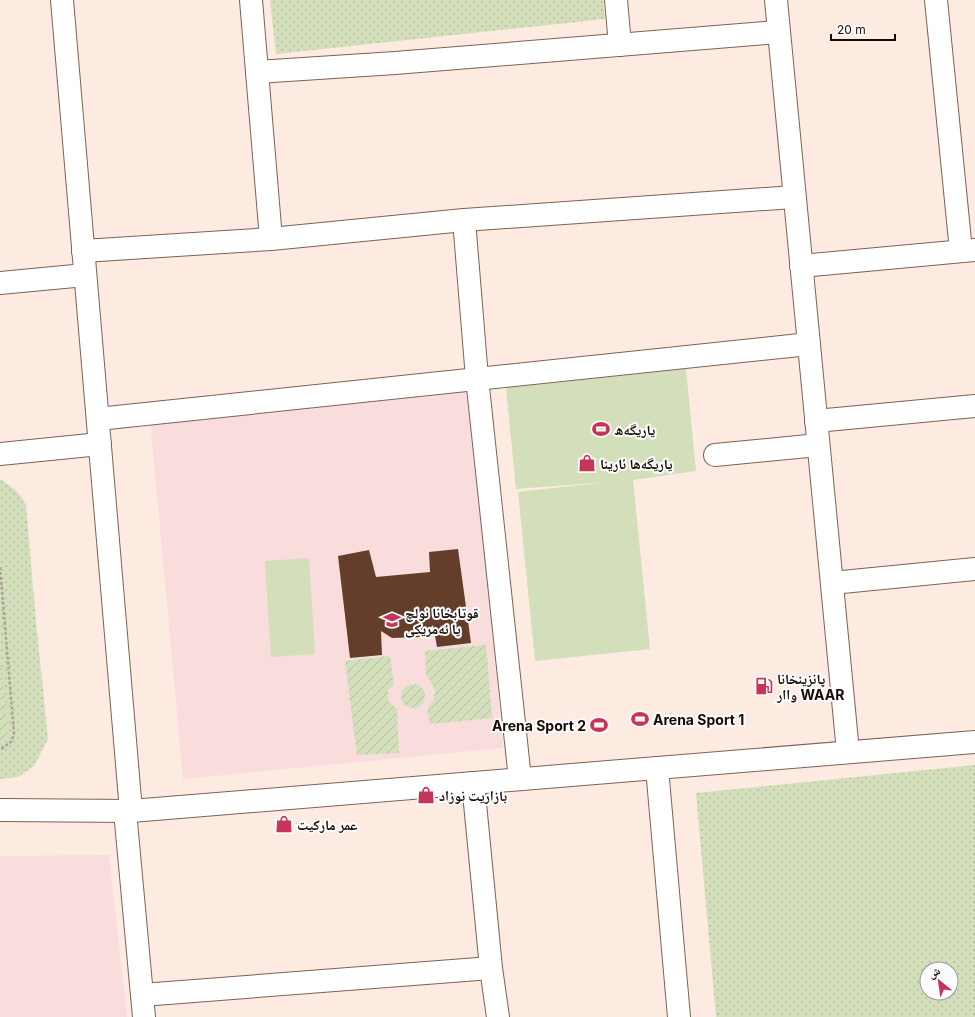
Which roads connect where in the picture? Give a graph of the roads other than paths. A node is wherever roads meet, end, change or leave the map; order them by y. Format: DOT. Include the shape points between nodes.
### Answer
graph roads {
  1 [pos="62,0"];
  2 [pos="251,0"];
  3 [pos="616,0"];
  4 [pos="776,0"];
  5 [pos="936,0"];
  6 [pos="778,32"];
  7 [pos="620,45"];
  8 [pos="257,72"];
  9 [pos="794,197"];
  10 [pos="464,220"];
  11 [pos="271,239"];
  12 [pos="968,250"];
  13 [pos="83,251"];
  14 [pos="801,266"];
  15 [pos="86,275"];
  16 [pos="0,283"];
  17 [pos="809,344"];
  18 [pos="478,378"];
  19 [pos="975,406"];
  20 [pos="98,419"];
  21 [pos="816,421"];
  22 [pos="100,444"];
  23 [pos="818,444"];
  24 [pos="0,454"];
  25 [pos="715,455"];
  26 [pos="975,569"];
  27 [pos="832,583"];
  28 [pos="975,742"];
  29 [pos="848,752"];
  30 [pos="658,768"];
  31 [pos="520,779"];
  32 [pos="473,783"];
  33 [pos="0,810"];
  34 [pos="128,811"];
  35 [pos="491,968"];
  36 [pos="142,995"];
  37 [pos="144,1017"];
  38 [pos="498,1017"];
  39 [pos="679,1017"];
  1 -- 13 [label="street"];
  2 -- 8 [label="street"];
  3 -- 7 [label="street"];
  4 -- 6 [label="street"];
  5 -- 12 [label="street"];
  6 -- 7 [label="street"];
  6 -- 9 [label="street"];
  7 -- 8 [label="street"];
  8 -- 11 [label="street"];
  9 -- 10 [label="street"];
  9 -- 14 [label="street"];
  10 -- 11 [label="street"];
  10 -- 18 [label="street"];
  11 -- 13 [label="street"];
  12 -- 14 [label="street"];
  13 -- 15 [label="street"];
  14 -- 17 [label="street"];
  15 -- 16 [label="street"];
  15 -- 20 [label="street"];
  17 -- 18 [label="street"];
  17 -- 21 [label="street"];
  18 -- 20 [label="street"];
  18 -- 31 [label="street"];
  19 -- 21 [label="street"];
  20 -- 22 [label="street"];
  21 -- 23 [label="street"];
  22 -- 24 [label="street"];
  22 -- 34 [label="street"];
  23 -- 25 [label="street"];
  23 -- 27 [label="street"];
  26 -- 27 [label="street"];
  27 -- 29 [label="street"];
  28 -- 29 [label="street"];
  29 -- 30 [label="street"];
  30 -- 31 [label="street"];
  30 -- 39 [label="street"];
  31 -- 32 [label="street"];
  32 -- 34 [label="street"];
  32 -- 35 [label="street"];
  33 -- 34 [label="street"];
  34 -- 36 [label="street"];
  35 -- 36 [label="street"];
  35 -- 38 [label="street"];
  36 -- 37 [label="street"];
}
